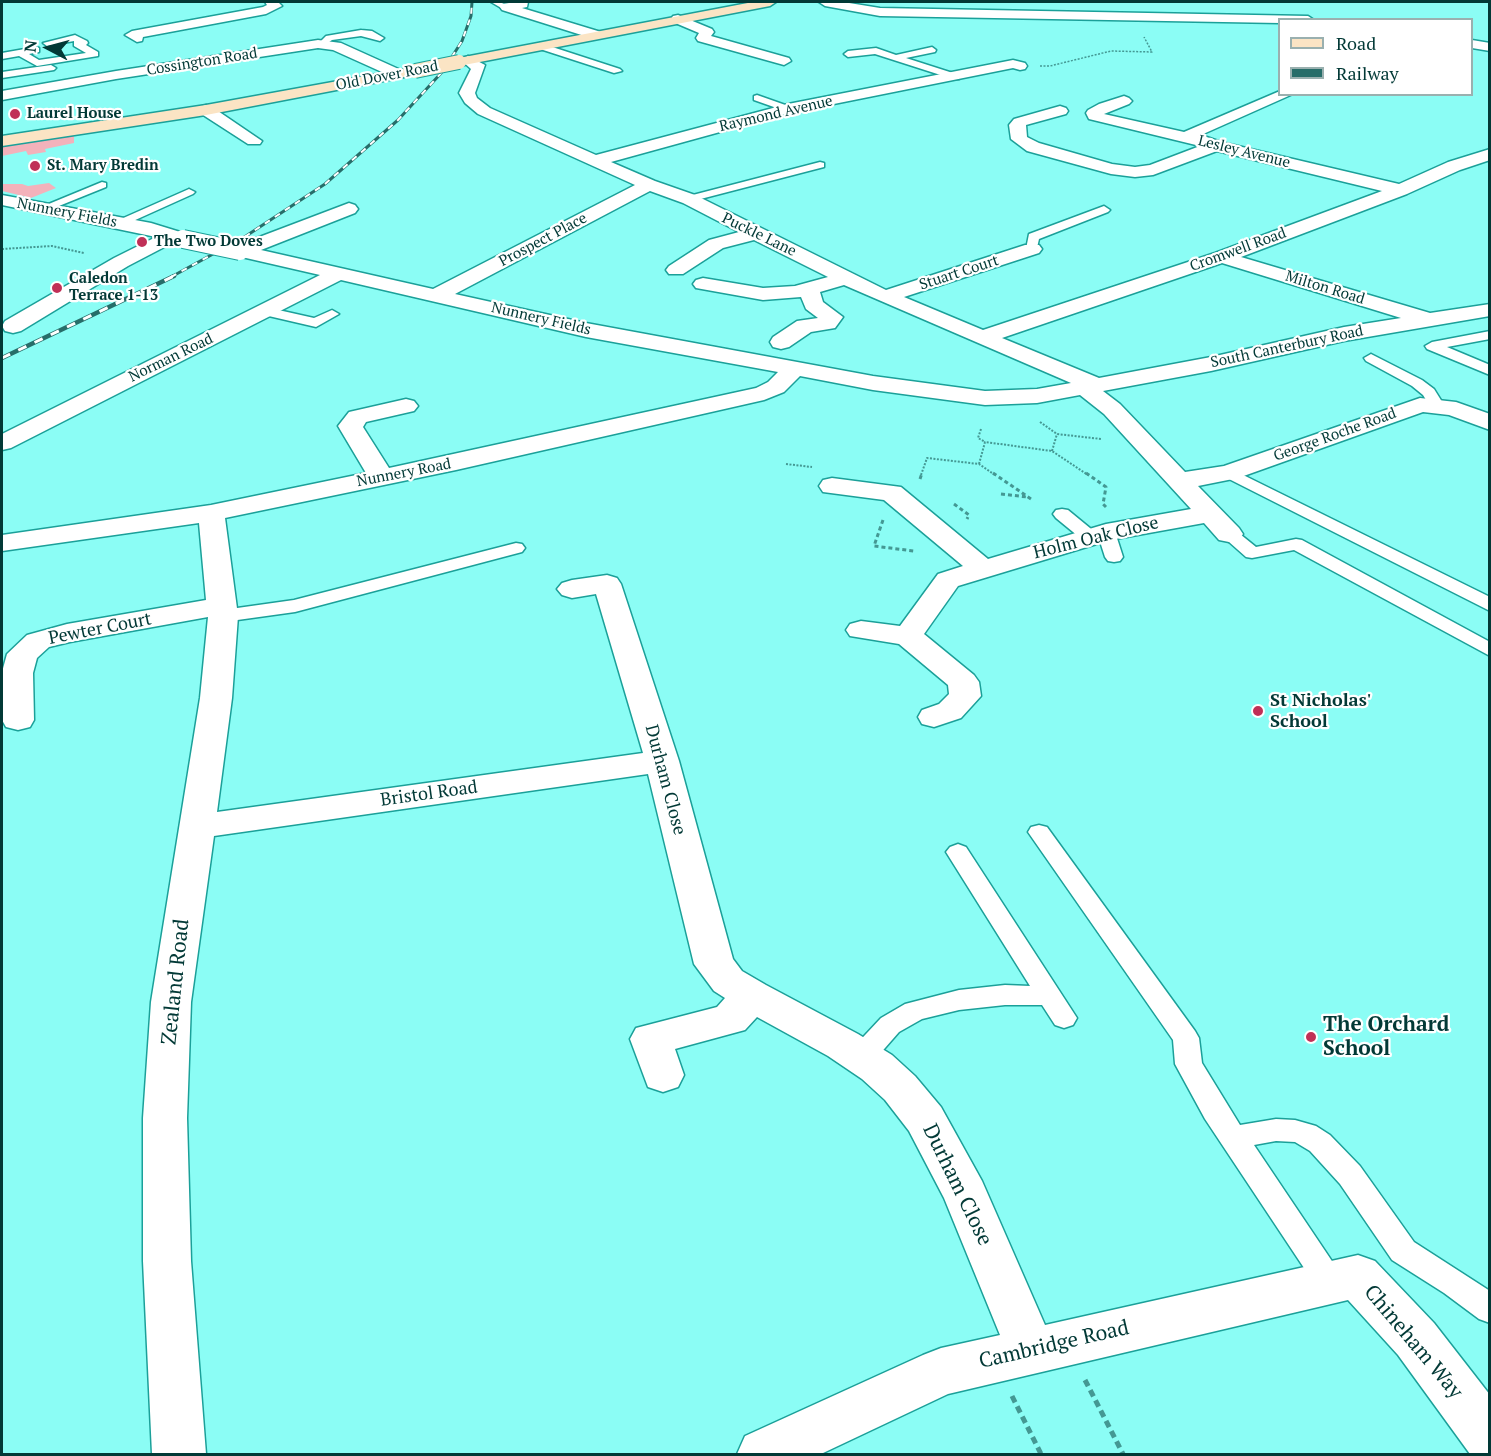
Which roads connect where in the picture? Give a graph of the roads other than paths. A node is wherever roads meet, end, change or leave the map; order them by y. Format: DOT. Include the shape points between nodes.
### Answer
graph roads {
  1 [pos="271,2"];
  2 [pos="770,2"];
  3 [pos="825,2"];
  4 [pos="501,4"];
  5 [pos="523,4"];
  6 [pos="678,19"];
  7 [pos="1278,19"];
  8 [pos="596,35"];
  9 [pos="138,38"];
  10 [pos="380,38"];
  11 [pos="47,43"];
  12 [pos="84,43"];
  13 [pos="322,44"];
  14 [pos="1473,44"];
  15 [pos="2,46"];
  16 [pos="540,46"];
  17 [pos="1490,47"];
  18 [pos="57,48"];
  19 [pos="932,50"];
  20 [pos="21,52"];
  21 [pos="848,54"];
  22 [pos="2,56"];
  23 [pos="107,57"];
  24 [pos="896,57"];
  25 [pos="76,58"];
  26 [pos="463,61"];
  27 [pos="784,61"];
  28 [pos="871,62"];
  29 [pos="1020,66"];
  30 [pos="616,71"];
  31 [pos="398,74"];
  32 [pos="2,75"];
  33 [pos="960,78"];
  34 [pos="2,96"];
  35 [pos="1281,96"];
  36 [pos="757,98"];
  37 [pos="1124,101"];
  38 [pos="788,109"];
  39 [pos="206,110"];
  40 [pos="1055,115"];
  41 [pos="1190,137"];
  42 [pos="2,141"];
  43 [pos="254,141"];
  44 [pos="1216,146"];
  45 [pos="1490,154"];
  46 [pos="597,160"];
  47 [pos="820,165"];
  48 [pos="102,185"];
  49 [pos="649,185"];
  50 [pos="1401,190"];
  51 [pos="189,192"];
  52 [pos="150,196"];
  53 [pos="688,199"];
  54 [pos="2,200"];
  55 [pos="170,200"];
  56 [pos="45,208"];
  57 [pos="339,210"];
  58 [pos="1104,210"];
  59 [pos="118,223"];
  60 [pos="757,233"];
  61 [pos="177,237"];
  62 [pos="1032,249"];
  63 [pos="240,251"];
  64 [pos="1222,257"];
  65 [pos="676,270"];
  66 [pos="340,273"];
  67 [pos="847,278"];
  68 [pos="704,284"];
  69 [pos="810,289"];
  70 [pos="437,295"];
  71 [pos="885,297"];
  72 [pos="1490,310"];
  73 [pos="265,311"];
  74 [pos="332,314"];
  75 [pos="1427,319"];
  76 [pos="13,326"];
  77 [pos="1488,335"];
  78 [pos="983,337"];
  79 [pos="781,342"];
  80 [pos="1371,358"];
  81 [pos="795,369"];
  82 [pos="1490,371"];
  83 [pos="1091,386"];
  84 [pos="1436,405"];
  85 [pos="388,406"];
  86 [pos="1490,423"];
  87 [pos="2,443"];
  88 [pos="1229,473"];
  89 [pos="382,477"];
  90 [pos="1179,481"];
  91 [pos="832,486"];
  92 [pos="211,513"];
  93 [pos="1062,514"];
  94 [pos="1220,524"];
  95 [pos="1105,534"];
  96 [pos="2,543"];
  97 [pos="516,548"];
  98 [pos="982,568"];
  99 [pos="572,589"];
  100 [pos="1490,605"];
  101 [pos="222,611"];
  102 [pos="861,630"];
  103 [pos="908,636"];
  104 [pos="1490,650"];
  105 [pos="12,703"];
  106 [pos="934,717"];
  107 [pos="662,761"];
  108 [pos="196,827"];
  109 [pos="1039,832"];
  110 [pos="958,852"];
  111 [pos="752,996"];
  112 [pos="1050,996"];
  113 [pos="1064,1018"];
  114 [pos="861,1057"];
  115 [pos="663,1075"];
  116 [pos="1234,1137"];
  117 [pos="1345,1279"];
  118 [pos="1490,1309"];
  119 [pos="1030,1350"];
  120 [pos="1490,1438"];
  121 [pos="776,1452"];
  122 [pos="179,1455"];
  1 -- 9 [label="street" via="276,6 266,10 132,35"];
  2 -- 6 [label="street, Old Dover Road"];
  3 -- 7 [label="street" via="880,12"];
  4 -- 5 [label="street"];
  4 -- 8 [label="street"];
  6 -- 8 [label="street, Old Dover Road"];
  6 -- 27 [label="street" via="707,32 703,38"];
  8 -- 16 [label="street, Old Dover Road"];
  10 -- 13 [label="lane" via="361,33 329,38"];
  11 -- 12 [label="lane" via="75,38"];
  11 -- 15 [label="lane"];
  11 -- 18 [label="lane"];
  12 -- 18 [label="lane"];
  12 -- 25 [label="lane" via="95,54"];
  13 -- 31 [label="street, Cossington Road" via="341,48"];
  13 -- 34 [label="street, Cossington Road"];
  14 -- 17 [label="street"];
  16 -- 26 [label="street, Old Dover Road"];
  16 -- 30 [label="lane"];
  18 -- 20 [label="lane"];
  18 -- 25 [label="lane"];
  19 -- 24 [label="lane"];
  20 -- 22 [label="lane"];
  20 -- 25 [label="lane" via="37,63"];
  21 -- 24 [label="lane" via="876,51"];
  23 -- 25 [label="lane"];
  24 -- 28 [label="lane"];
  24 -- 33 [label="lane"];
  25 -- 32 [label="lane" via="83,62"];
  26 -- 31 [label="street, Old Dover Road, bridge"];
  26 -- 46 [label="street, Puckle Lane" via="478,65 467,93 484,111"];
  29 -- 33 [label="street, Raymond Avenue" via="1013,64"];
  31 -- 39 [label="street, Old Dover Road"];
  33 -- 38 [label="street, Raymond Avenue"];
  35 -- 41 [label="street, Lesley Avenue"];
  36 -- 38 [label="lane"];
  37 -- 41 [label="street" via="1104,107 1095,116"];
  38 -- 46 [label="street, Raymond Avenue"];
  39 -- 42 [label="street, Old Dover Road"];
  39 -- 43 [label="street"];
  40 -- 44 [label="street" via="1017,125 1019,139 1033,147 1111,170 1146,171"];
  41 -- 44 [label="street, Lesley Avenue"];
  44 -- 50 [label="street, Lesley Avenue"];
  45 -- 50 [label="street, Cromwell Road"];
  46 -- 49 [label="street, Puckle Lane"];
  47 -- 53 [label="lane"];
  48 -- 56 [label="lane"];
  49 -- 53 [label="street, Puckle Lane"];
  49 -- 70 [label="street, Prospect Place"];
  50 -- 64 [label="street, Cromwell Road"];
  51 -- 55 [label="lane"];
  52 -- 55 [label="lane"];
  53 -- 60 [label="street, Puckle Lane"];
  54 -- 56 [label="street, Nunnery Fields"];
  55 -- 59 [label="lane"];
  56 -- 59 [label="street, Nunnery Fields"];
  57 -- 63 [label="street"];
  58 -- 62 [label="lane" via="1033,237"];
  59 -- 61 [label="street, Nunnery Fields"];
  60 -- 65 [label="street" via="716,244"];
  60 -- 67 [label="street, Puckle Lane"];
  61 -- 63 [label="street, Nunnery Fields, bridge"];
  61 -- 76 [label="street" via="122,261"];
  62 -- 71 [label="street, Stuart Court"];
  63 -- 66 [label="street, Nunnery Fields"];
  64 -- 75 [label="street, Milton Road"];
  64 -- 78 [label="street, Cromwell Road"];
  66 -- 70 [label="street, Nunnery Fields"];
  66 -- 73 [label="street, Norman Road"];
  67 -- 69 [label="street"];
  67 -- 71 [label="street, Puckle Lane"];
  68 -- 69 [label="street" via="763,294"];
  69 -- 79 [label="street" via="813,305 832,317 827,323 805,326"];
  70 -- 81 [label="street, Nunnery Fields" via="586,330"];
  71 -- 78 [label="street, Puckle Lane"];
  72 -- 75 [label="street, South Canterbury Road"];
  73 -- 74 [label="lane" via="316,323"];
  73 -- 87 [label="street, Norman Road"];
  75 -- 83 [label="street, South Canterbury Road"];
  77 -- 82 [label="lane" via="1432,346"];
  78 -- 83 [label="street, Puckle Lane"];
  80 -- 84 [label="lane" via="1418,383"];
  81 -- 83 [label="street, Nunnery Fields" via="984,398 1037,396"];
  81 -- 89 [label="street, Nunnery Road" via="764,393"];
  83 -- 90 [label="street"];
  84 -- 86 [label="street, George Roche Road"];
  84 -- 88 [label="street, George Roche Road" via="1407,409"];
  85 -- 89 [label="street" via="358,417 350,426"];
  88 -- 90 [label="street, George Roche Road"];
  88 -- 100 [label="lane"];
  89 -- 92 [label="street, Nunnery Road"];
  90 -- 94 [label="street"];
  91 -- 98 [label="street" via="892,493"];
  92 -- 96 [label="street, Nunnery Road"];
  92 -- 101 [label="street, Zealand Road"];
  93 -- 95 [label="lane"];
  94 -- 95 [label="street, Holm Oak Close"];
  94 -- 104 [label="lane" via="1252,553 1296,544"];
  95 -- 98 [label="street, Holm Oak Close"];
  97 -- 101 [label="lane" via="295,606"];
  98 -- 103 [label="street, Holm Oak Close" via="948,580"];
  99 -- 107 [label="street, Durham Close" via="608,584"];
  101 -- 105 [label="street, Pewter Court" via="67,633 38,641 22,654"];
  101 -- 108 [label="street, Zealand Road" via="216,698"];
  102 -- 103 [label="street"];
  103 -- 106 [label="street" via="963,682 965,696 950,711"];
  107 -- 108 [label="street, Bristol Road"];
  107 -- 111 [label="street, Durham Close" via="714,964 728,981"];
  108 -- 122 [label="street, Zealand Road" via="171,1002 165,1118 167,1261"];
  109 -- 116 [label="lane" via="1186,1038 1189,1064"];
  110 -- 112 [label="lane"];
  111 -- 114 [label="street, Durham Close"];
  111 -- 115 [label="street" via="730,1019 651,1039"];
  112 -- 113 [label="lane"];
  112 -- 114 [label="lane" via="959,1000 914,1011 890,1024"];
  114 -- 119 [label="street, Durham Close" via="900,1088 941,1145 966,1195"];
  116 -- 117 [label="lane"];
  116 -- 118 [label="lane" via="1295,1131 1320,1143 1350,1175 1403,1251"];
  117 -- 119 [label="street, Cambridge Road"];
  117 -- 120 [label="street, Chineham Way" via="1416,1339"];
  119 -- 121 [label="street, Cambridge Road" via="941,1372"];
}
